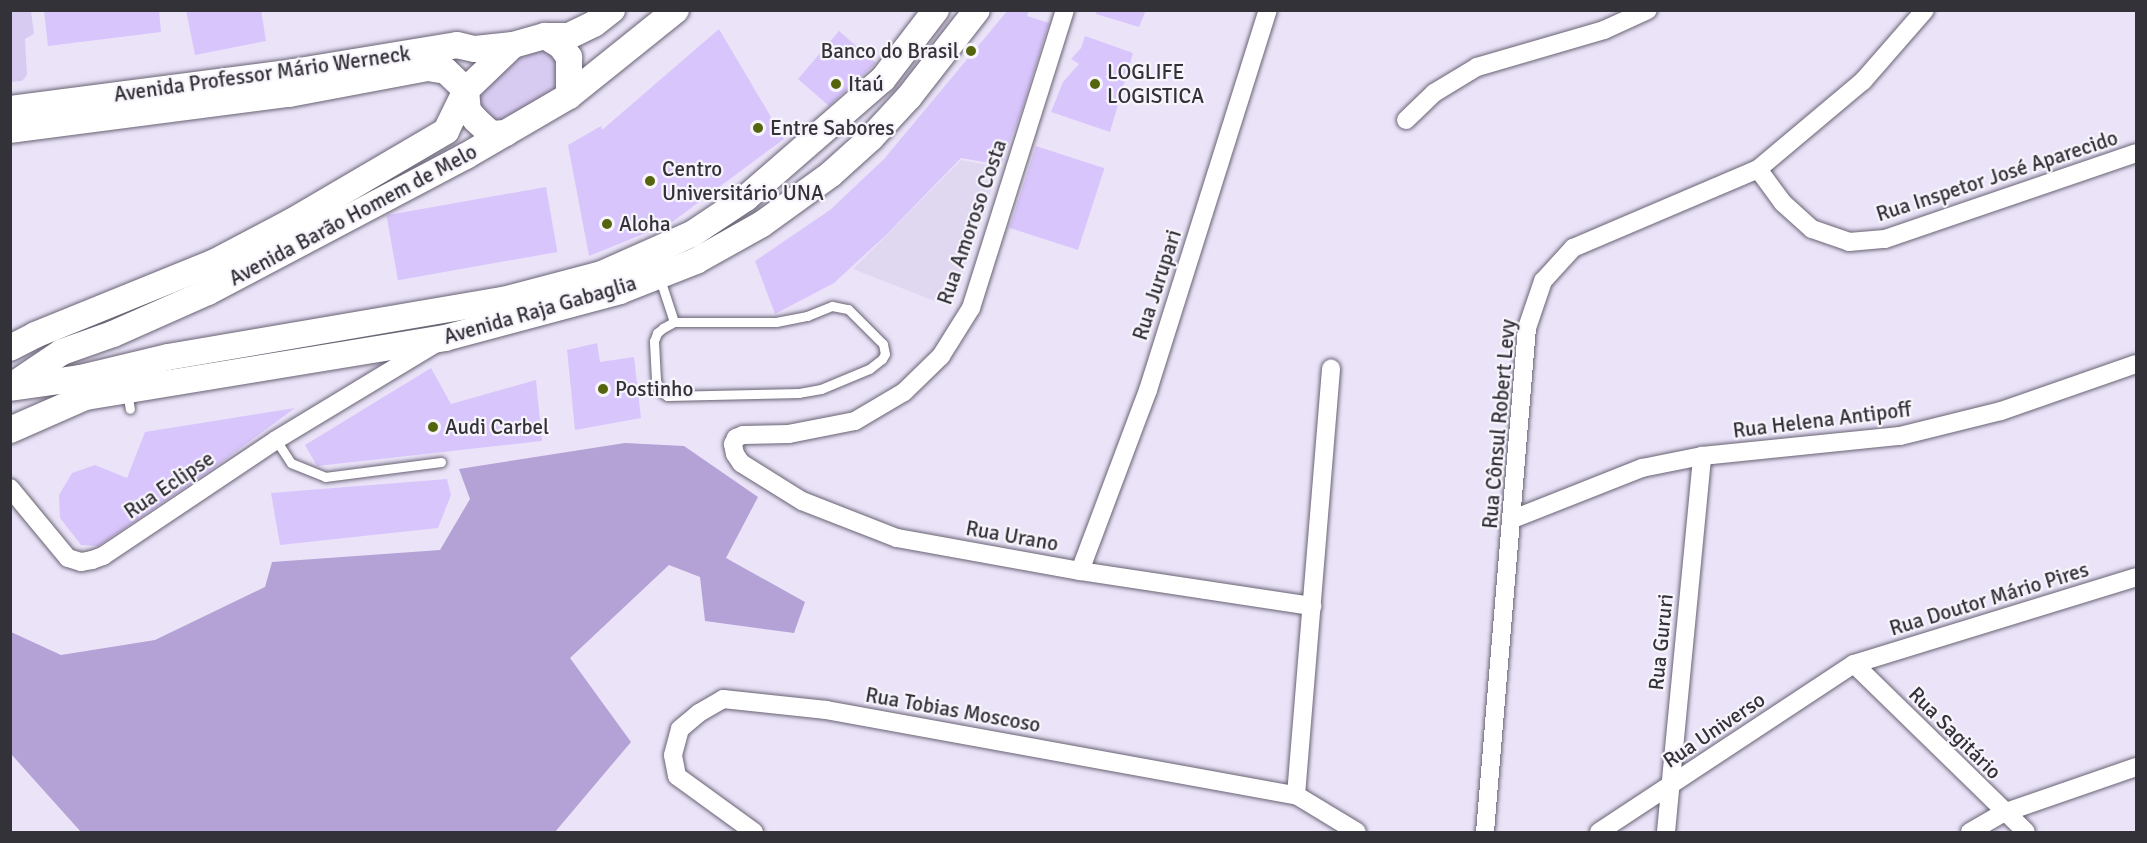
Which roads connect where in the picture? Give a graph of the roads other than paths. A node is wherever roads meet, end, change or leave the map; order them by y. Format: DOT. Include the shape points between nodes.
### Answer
graph roads {
  1 [pos="612,10"];
  2 [pos="676,10"];
  3 [pos="936,10"];
  4 [pos="977,10"];
  5 [pos="1065,10"];
  6 [pos="1268,10"];
  7 [pos="1648,10"];
  8 [pos="1925,10"];
  9 [pos="545,36"];
  10 [pos="513,45"];
  11 [pos="291,83"];
  12 [pos="466,90"];
  13 [pos="569,96"];
  14 [pos="10,109"];
  15 [pos="1406,120"];
  16 [pos="10,130"];
  17 [pos="506,133"];
  18 [pos="2136,153"];
  19 [pos="1758,169"];
  20 [pos="659,276"];
  21 [pos="674,322"];
  22 [pos="445,338"];
  23 [pos="10,348"];
  24 [pos="360,354"];
  25 [pos="2136,364"];
  26 [pos="1331,368"];
  27 [pos="370,386"];
  28 [pos="10,387"];
  29 [pos="10,429"];
  30 [pos="276,440"];
  31 [pos="733,444"];
  32 [pos="1702,456"];
  33 [pos="441,462"];
  34 [pos="10,488"];
  35 [pos="1513,519"];
  36 [pos="1080,571"];
  37 [pos="2136,578"];
  38 [pos="1312,606"];
  39 [pos="1854,664"];
  40 [pos="2136,767"];
  41 [pos="1670,788"];
  42 [pos="1296,795"];
  43 [pos="2003,813"];
  44 [pos="753,832"];
  45 [pos="1358,832"];
  46 [pos="1485,832"];
  47 [pos="1599,832"];
  48 [pos="1666,832"];
  49 [pos="1970,832"];
  50 [pos="2026,832"];
  1 -- 9 [label="main road, Avenida Barão Homem de Melo" via="569,36"];
  2 -- 13 [label="main road, Avenida Barão Homem de Melo"];
  3 -- 28 [label="main road, Avenida Raja Gabaglia" via="883,79 746,198 692,234 602,274 503,300 168,357 81,378"];
  4 -- 20 [label="main road, Avenida Raja Gabaglia" via="909,97 831,174 762,224 696,261"];
  5 -- 31 [label="street, Rua Amoroso Costa" via="971,308 941,356 904,392 855,421 789,434 743,435"];
  6 -- 36 [label="street, Rua Jurupari" via="1148,390"];
  7 -- 15 [label="street" via="1604,30 1477,67 1434,93"];
  8 -- 19 [label="street, Rua Cônsul Robert Levy" via="1863,81"];
  9 -- 10 [label="main road, Avenida Barão Homem de Melo"];
  9 -- 13 [label="main road" via="561,46 569,57"];
  10 -- 11 [label="main road, Avenida Professor Mário Werneck" via="476,49 457,45"];
  10 -- 12 [label="main road, Avenida Barão Homem de Melo"];
  11 -- 12 [label="main road, Avenida Professor Mário Werneck" via="428,68 446,71"];
  11 -- 14 [label="main road, Avenida Professor Mário Werneck"];
  11 -- 16 [label="main road, Avenida Professor Mário Werneck"];
  12 -- 17 [label="main road" via="468,111 476,120 491,134"];
  12 -- 23 [label="main road, Avenida Barão Homem de Melo" via="446,131 291,222 215,262"];
  13 -- 17 [label="main road, Avenida Barão Homem de Melo"];
  17 -- 28 [label="main road, Avenida Barão Homem de Melo" via="208,292 62,351"];
  18 -- 19 [label="street, Rua Inspetor José Aparecido" via="1885,240 1849,242 1812,228 1783,203"];
  19 -- 35 [label="street, Rua Cônsul Robert Levy" via="1573,248 1543,281 1527,328"];
  20 -- 21 [label="lane"];
  20 -- 22 [label="main road, Avenida Raja Gabaglia" via="620,291"];
  21 -- 21 [label="lane" via="657,333 654,341 656,380 659,390 667,396 821,389 869,369 885,354 883,344 848,309 840,306 776,322"];
  22 -- 24 [label="main road, Avenida Raja Gabaglia"];
  22 -- 27 [label="street, Rua Eclipse"];
  24 -- 27 [label="street" via="373,372"];
  24 -- 29 [label="main road, Avenida Raja Gabaglia" via="129,400 85,397"];
  25 -- 32 [label="street, Rua Helena Antipoff" via="2001,411 1900,436"];
  26 -- 38 [label="street"];
  27 -- 30 [label="street, Rua Eclipse"];
  30 -- 33 [label="lane" via="291,462 326,477"];
  30 -- 34 [label="street, Rua Eclipse" via="102,556 81,562 68,558"];
  31 -- 36 [label="street, Rua Urano" via="741,463 802,501 897,538"];
  32 -- 35 [label="street, Rua Helena Antipoff" via="1642,468"];
  32 -- 41 [label="street, Rua Gururi"];
  35 -- 46 [label="street, Rua Cônsul Robert Levy"];
  36 -- 38 [label="street, Rua Urano"];
  37 -- 39 [label="street, Rua Doutor Mário Pires"];
  38 -- 42 [label="street"];
  39 -- 41 [label="street, Rua Universo"];
  39 -- 43 [label="street, Rua Sagitário"];
  40 -- 43 [label="street"];
  41 -- 47 [label="street, Rua Universo"];
  41 -- 48 [label="street, Rua Gururi"];
  42 -- 44 [label="street, Rua Tobias Moscoso" via="826,710 723,699 680,729 673,755 677,776"];
  42 -- 45 [label="street, Rua Tobias Moscoso"];
  43 -- 49 [label="street"];
  43 -- 50 [label="street, Rua Sagitário"];
}
